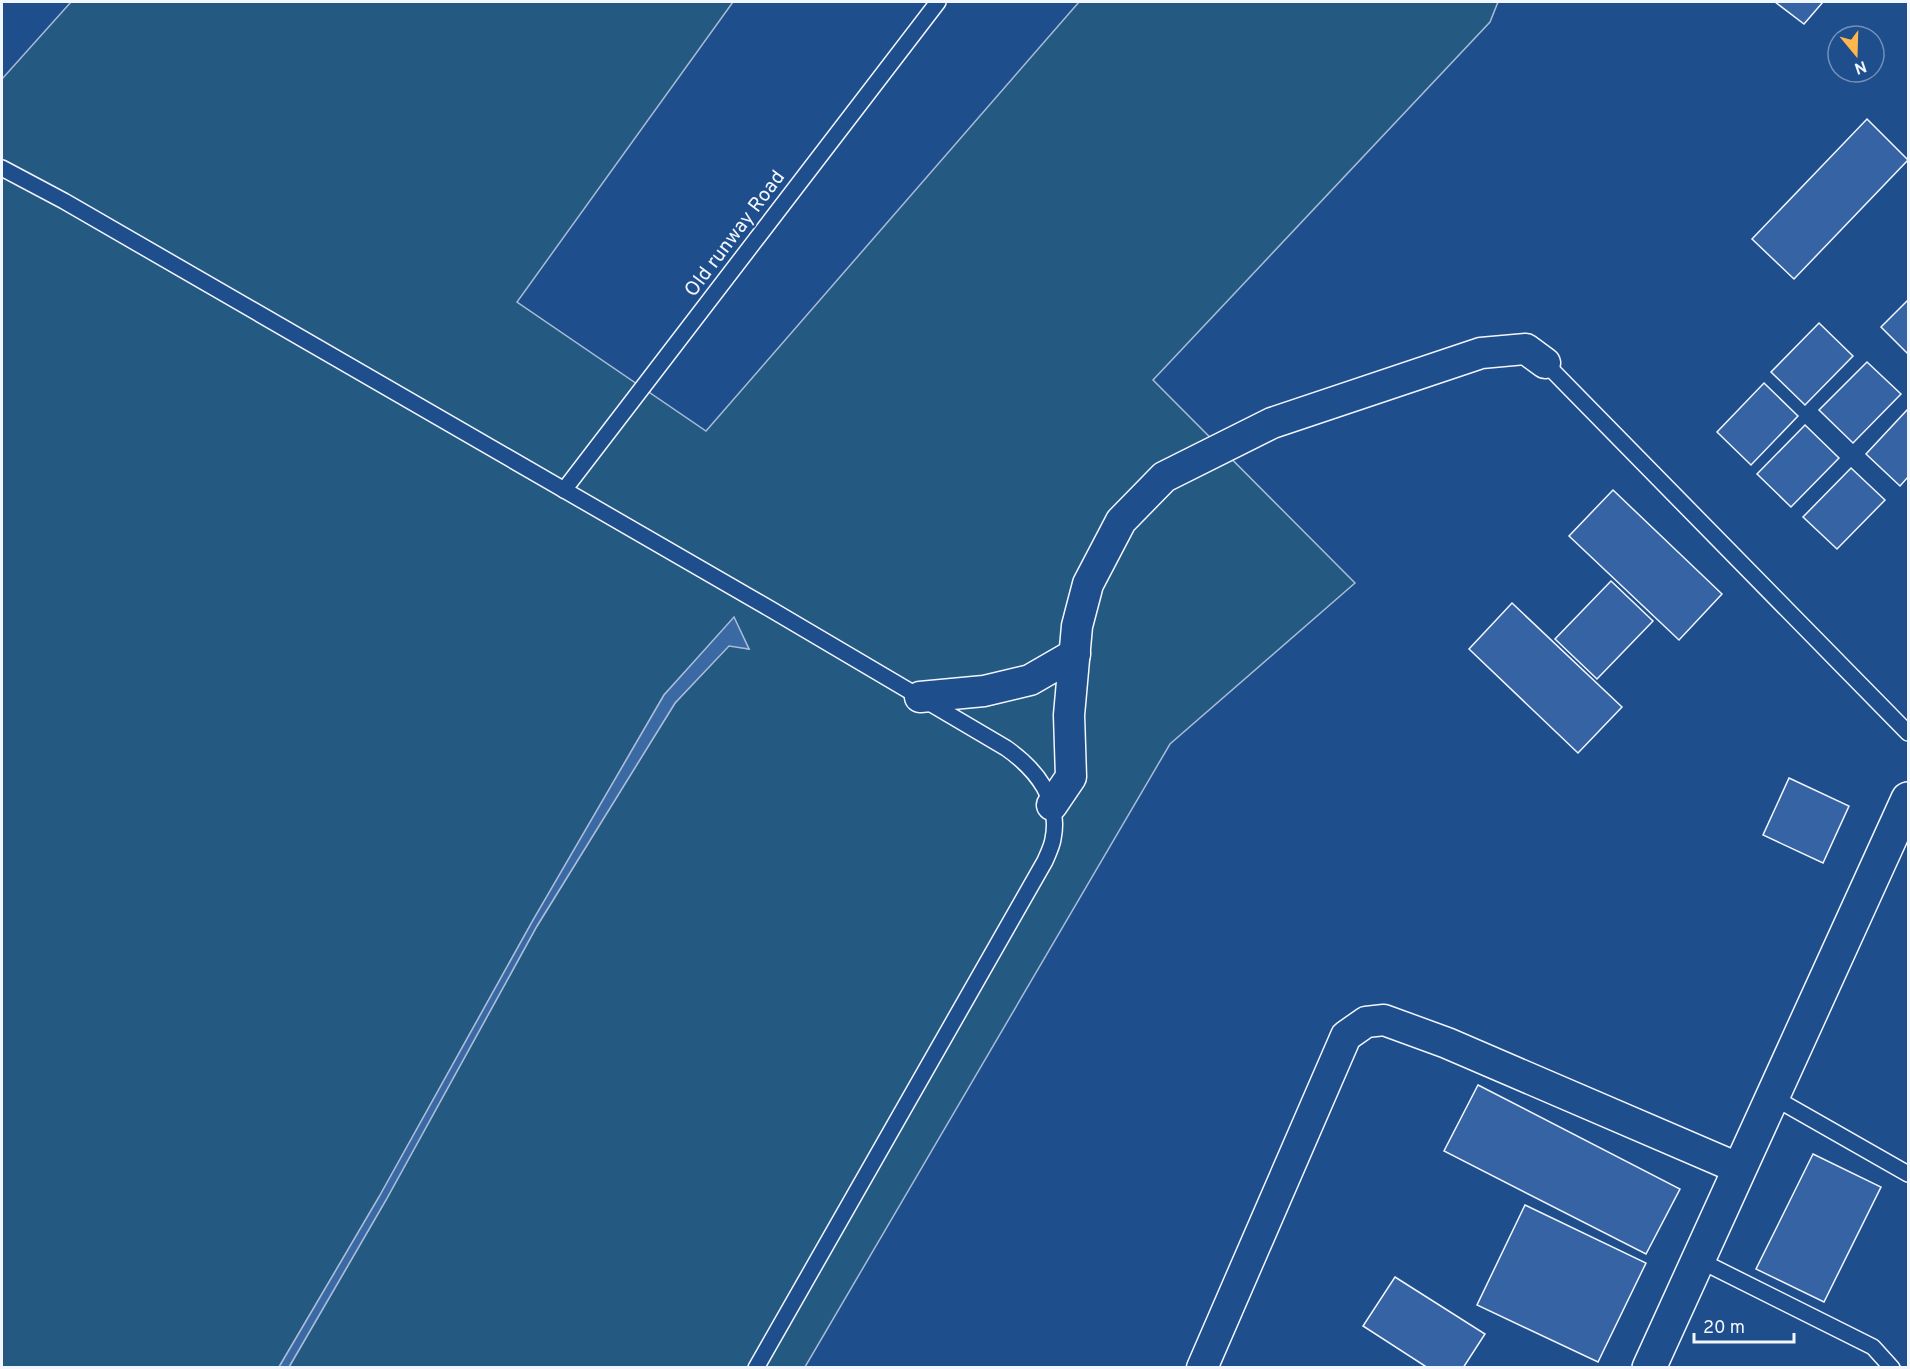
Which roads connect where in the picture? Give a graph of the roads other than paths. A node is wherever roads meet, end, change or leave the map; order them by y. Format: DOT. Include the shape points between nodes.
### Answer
graph roads {
  1 [pos="938,2"];
  2 [pos="2,168"];
  3 [pos="1545,363"];
  4 [pos="564,490"];
  5 [pos="1075,654"];
  6 [pos="920,697"];
  7 [pos="1908,733"];
  8 [pos="1908,799"];
  9 [pos="1052,805"];
  10 [pos="1773,1096"];
  11 [pos="1740,1169"];
  12 [pos="1908,1174"];
  13 [pos="1699,1260"];
  14 [pos="756,1368"];
  15 [pos="1202,1368"];
  16 [pos="1649,1368"];
  17 [pos="1892,1368"];
  1 -- 4 [label="lane, Old runway Road"];
  2 -- 4 [label="lane"];
  3 -- 5 [label="street" via="1526,350 1481,353 1272,423 1164,477 1121,521 1088,585 1077,626"];
  3 -- 7 [label="lane"];
  4 -- 6 [label="lane"];
  5 -- 6 [label="street" via="1030,680 984,691"];
  5 -- 9 [label="street" via="1069,715 1071,777"];
  6 -- 9 [label="lane" via="1023,760 1046,789"];
  8 -- 10 [label="main road"];
  9 -- 14 [label="lane" via="1053,840 1045,861"];
  10 -- 11 [label="main road"];
  10 -- 12 [label="lane"];
  11 -- 13 [label="main road"];
  11 -- 15 [label="street" via="1447,1042 1384,1020 1366,1022 1346,1036"];
  13 -- 16 [label="main road"];
  13 -- 17 [label="lane" via="1873,1347"];
}
